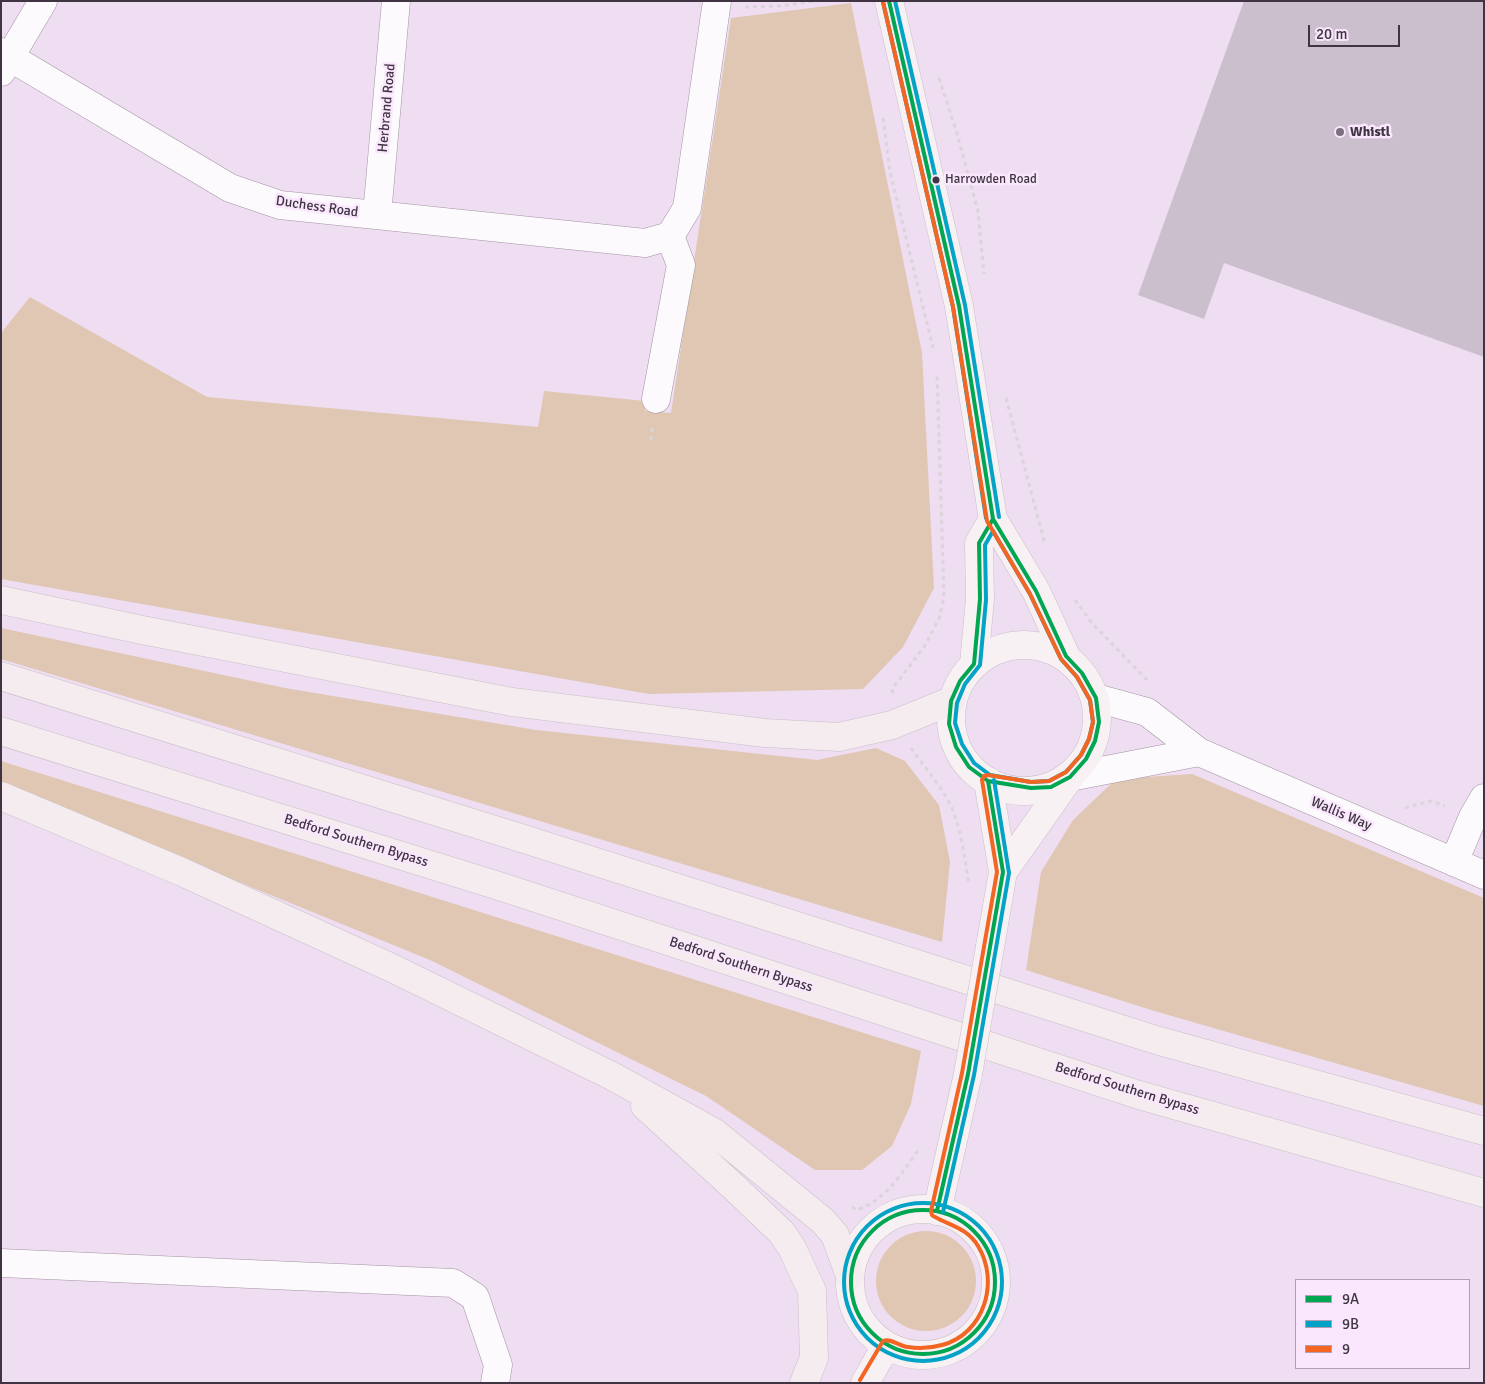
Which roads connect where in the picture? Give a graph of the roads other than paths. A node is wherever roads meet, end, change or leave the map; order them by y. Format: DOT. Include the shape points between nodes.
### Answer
graph roads {
  1 [pos="43,1"];
  2 [pos="396,1"];
  3 [pos="889,1"];
  4 [pos="717,4"];
  5 [pos="4,61"];
  6 [pos="377,215"];
  7 [pos="670,236"];
  8 [pos="656,399"];
  9 [pos="993,519"];
  10 [pos="1,600"];
  11 [pos="1066,656"];
  12 [pos="974,664"];
  13 [pos="1,676"];
  14 [pos="1096,698"];
  15 [pos="951,701"];
  16 [pos="1,730"];
  17 [pos="1199,752"];
  18 [pos="1070,778"];
  19 [pos="988,781"];
  20 [pos="1,796"];
  21 [pos="1484,798"];
  22 [pos="1454,862"];
  23 [pos="1003,872"];
  24 [pos="1484,876"];
  25 [pos="612,1076"];
  26 [pos="1484,1131"];
  27 [pos="1484,1192"];
  28 [pos="937,1211"];
  29 [pos="1,1263"];
  30 [pos="850,1276"];
  31 [pos="886,1346"];
  32 [pos="495,1383"];
  33 [pos="804,1383"];
  34 [pos="865,1383"];
  1 -- 5 [label="street"];
  2 -- 6 [label="street, Herbrand Road"];
  3 -- 9 [label="main road" via="959,306"];
  4 -- 7 [label="street" via="687,208"];
  5 -- 6 [label="street, Duchess Road" via="230,188 280,205"];
  6 -- 7 [label="street, Duchess Road" via="645,243"];
  7 -- 8 [label="street" via="682,265"];
  9 -- 11 [label="main road" via="1036,591"];
  9 -- 12 [label="main road" via="979,543 980,599"];
  10 -- 15 [label="highway" via="512,702 765,733 839,737 892,725"];
  11 -- 12 [label="main road" via="1034,646 1016,646 993,652"];
  11 -- 14 [label="main road" via="1082,673"];
  12 -- 15 [label="main road" via="960,681"];
  13 -- 26 [label="highway" via="1156,1040"];
  14 -- 17 [label="street, Wallis Way" via="1148,712"];
  14 -- 18 [label="main road" via="1099,722 1095,741 1086,759"];
  15 -- 19 [label="main road" via="949,724 956,747 969,767"];
  16 -- 27 [label="highway, Bedford Southern Bypass" via="511,890 1139,1095"];
  17 -- 18 [label="street"];
  17 -- 22 [label="street, Wallis Way"];
  18 -- 19 [label="main road" via="1051,787 1031,788"];
  18 -- 23 [label="main road"];
  19 -- 23 [label="main road"];
  20 -- 25 [label="highway" via="182,872 392,968"];
  21 -- 22 [label="street"];
  22 -- 24 [label="street, Wallis Way"];
  23 -- 28 [label="main road, bridge" via="968,1074"];
  25 -- 30 [label="highway" via="715,1133 809,1210 835,1235"];
  25 -- 33 [label="highway" via="735,1188 782,1233 792,1248 812,1291 814,1358"];
  28 -- 30 [label="main road" via="912,1210 889,1217 869,1232 856,1252"];
  28 -- 31 [label="main road" via="961,1220 980,1237 992,1258 996,1284 991,1308 978,1330 951,1349 935,1354 910,1354"];
  29 -- 32 [label="street" via="453,1283 475,1297 498,1365"];
  30 -- 31 [label="main road" via="851,1297 858,1316 870,1333"];
  31 -- 34 [label="main road"];
}
